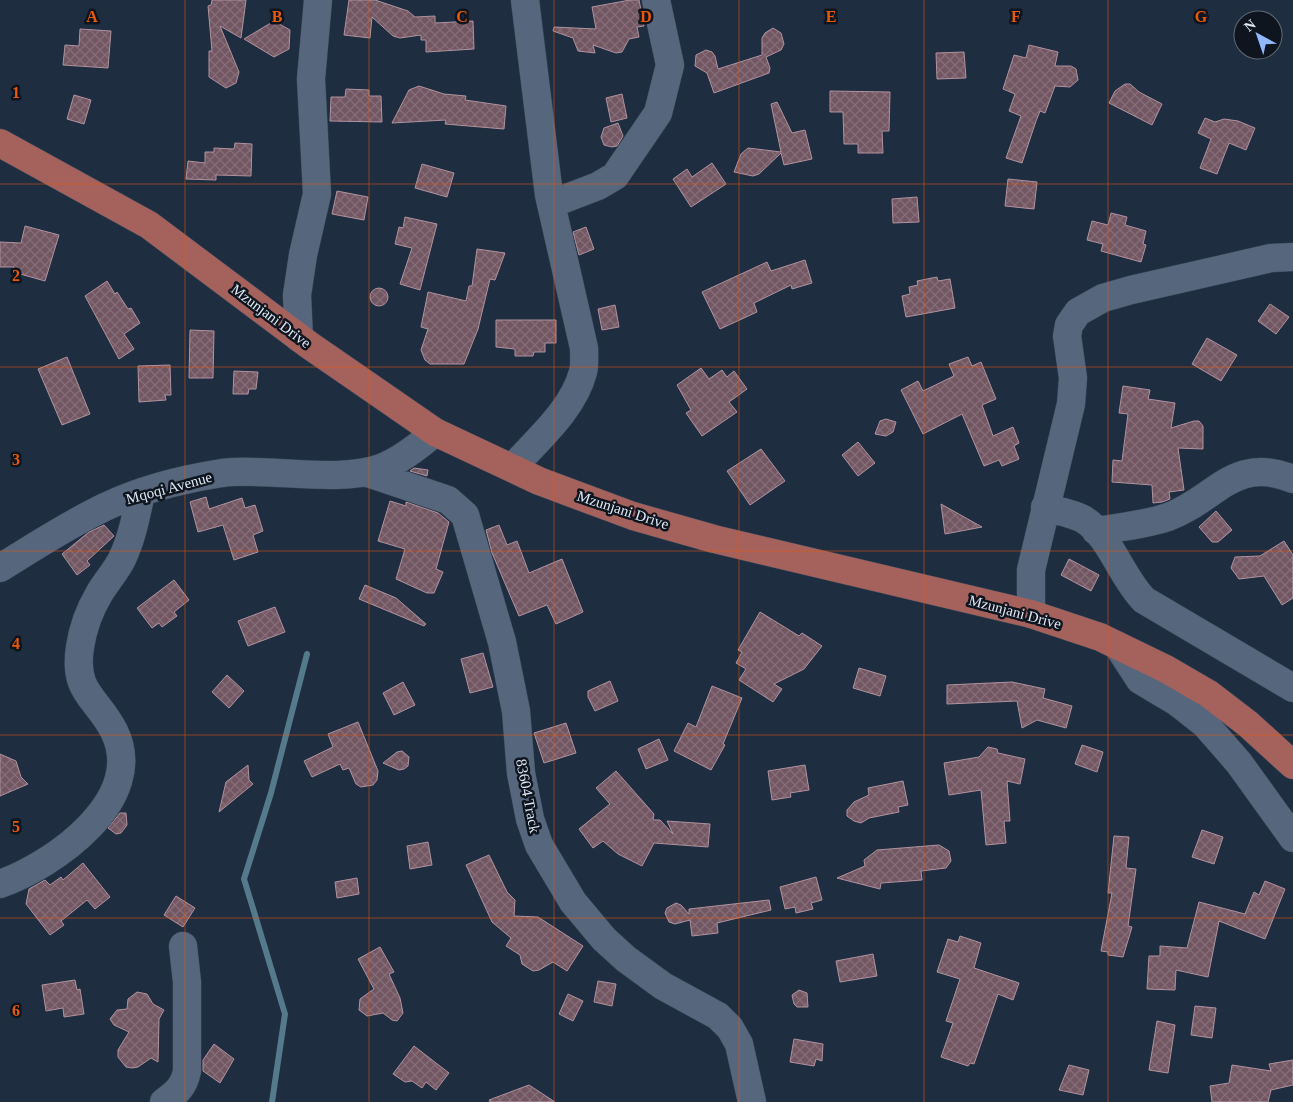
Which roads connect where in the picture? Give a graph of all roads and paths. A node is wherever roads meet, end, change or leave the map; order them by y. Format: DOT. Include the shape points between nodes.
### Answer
graph roads {
  1 [pos="318,0"];
  2 [pos="525,0"];
  3 [pos="656,0"];
  4 [pos="0,143"];
  5 [pos="551,204"];
  6 [pos="1293,257"];
  7 [pos="299,338"];
  8 [pos="435,432"];
  9 [pos="512,468"];
  10 [pos="365,472"];
  11 [pos="1293,479"];
  12 [pos="141,493"];
  13 [pos="1045,507"];
  14 [pos="1096,530"];
  15 [pos="0,568"];
  16 [pos="1031,614"];
  17 [pos="1118,646"];
  18 [pos="1293,688"];
  19 [pos="1293,765"];
  20 [pos="1293,838"];
  21 [pos="0,884"];
  22 [pos="183,946"];
  23 [pos="164,1102"];
  24 [pos="752,1102"];
  1 -- 7 [label="street" via="311,78 317,194 298,295"];
  2 -- 5 [label="street"];
  3 -- 5 [label="street" via="670,65 658,113 615,176"];
  4 -- 7 [label="main road, Mzunjani Drive" via="149,225"];
  5 -- 9 [label="street" via="584,348 584,370 564,409"];
  6 -- 13 [label="street" via="1271,258 1131,290 1089,304 1078,312 1069,325 1067,336 1072,378 1071,404"];
  7 -- 8 [label="main road, Mzunjani Drive"];
  8 -- 9 [label="main road, Mzunjani Drive"];
  8 -- 10 [label="street, Mqoqi Avenue" via="404,455"];
  9 -- 16 [label="main road, Mzunjani Drive" via="633,516 714,539"];
  10 -- 12 [label="street, Mqoqi Avenue" via="223,473"];
  10 -- 24 [label="street, 83604 Track" via="448,500 465,515 502,642 516,711 521,772 530,819 539,845 573,902 604,939 626,960 663,986 718,1016 730,1028 739,1044"];
  11 -- 14 [label="street" via="1276,472 1241,474 1168,516 1146,523"];
  12 -- 15 [label="street, Mqoqi Avenue" via="106,506"];
  12 -- 21 [label="street" via="131,538 86,618 78,671 82,686 119,744 120,770 116,789 84,832 52,859"];
  13 -- 14 [label="street" via="1082,519"];
  13 -- 16 [label="street" via="1031,570"];
  14 -- 18 [label="street" via="1132,588 1144,600"];
  16 -- 17 [label="main road, Mzunjani Drive"];
  17 -- 19 [label="main road, Mzunjani Drive" via="1209,694"];
  17 -- 20 [label="street" via="1140,680 1177,702 1205,724 1239,763"];
  22 -- 23 [label="street" via="187,982 187,1071 180,1089"];
}
